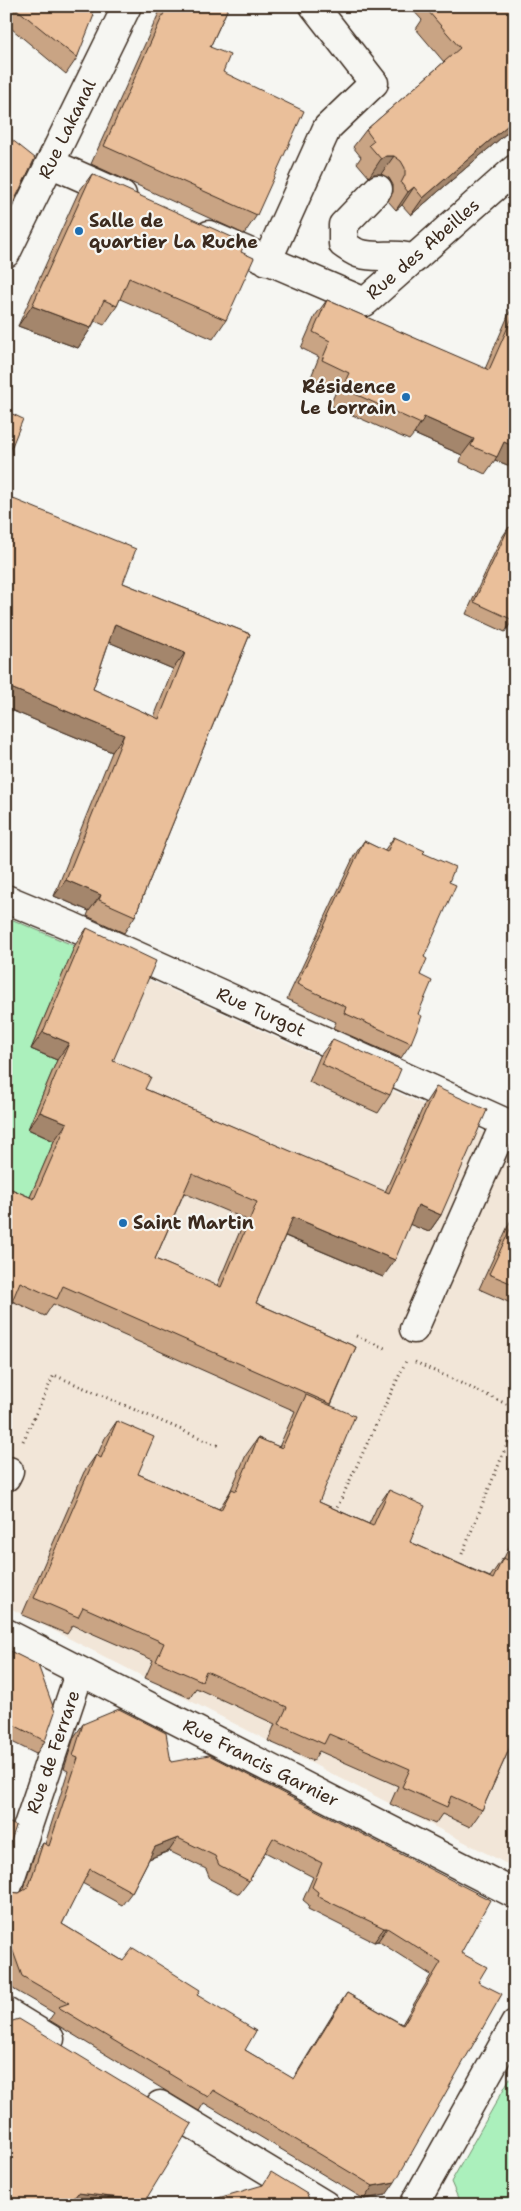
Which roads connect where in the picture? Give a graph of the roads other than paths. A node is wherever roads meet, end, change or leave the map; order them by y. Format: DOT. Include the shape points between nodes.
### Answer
graph roads {
  1 [pos="127,6"];
  2 [pos="314,6"];
  3 [pos="50,163"];
  4 [pos="515,169"];
  5 [pos="378,189"];
  6 [pos="140,204"];
  7 [pos="186,224"];
  8 [pos="6,253"];
  9 [pos="414,259"];
  10 [pos="267,262"];
  11 [pos="6,900"];
  12 [pos="510,1125"];
  13 [pos="414,1329"];
  14 [pos="6,1633"];
  15 [pos="80,1671"];
  16 [pos="6,1891"];
  17 [pos="515,1894"];
  18 [pos="6,2012"];
  19 [pos="515,2024"];
  20 [pos="73,2053"];
  21 [pos="141,2093"];
  22 [pos="325,2205"];
  23 [pos="414,2205"];
  1 -- 3 [label="street, Rue Lakanal"];
  2 -- 10 [label="street" via="374,83 328,128"];
  3 -- 6 [label="street"];
  3 -- 8 [label="street, Rue Lakanal"];
  4 -- 9 [label="street, Rue des Abeilles"];
  5 -- 9 [label="street" via="343,225 343,244 359,254 403,254"];
  7 -- 10 [label="street, Rue des Abeilles"];
  9 -- 10 [label="street, Rue des Abeilles" via="365,302"];
  11 -- 12 [label="street, Rue Turgot" via="71,926"];
  12 -- 13 [label="street"];
  14 -- 15 [label="street, Rue Francis Garnier"];
  15 -- 16 [label="street, Rue de Ferrare"];
  15 -- 17 [label="street, Rue Francis Garnier"];
  18 -- 20 [label="street"];
  19 -- 23 [label="street"];
  21 -- 22 [label="street"];
}
